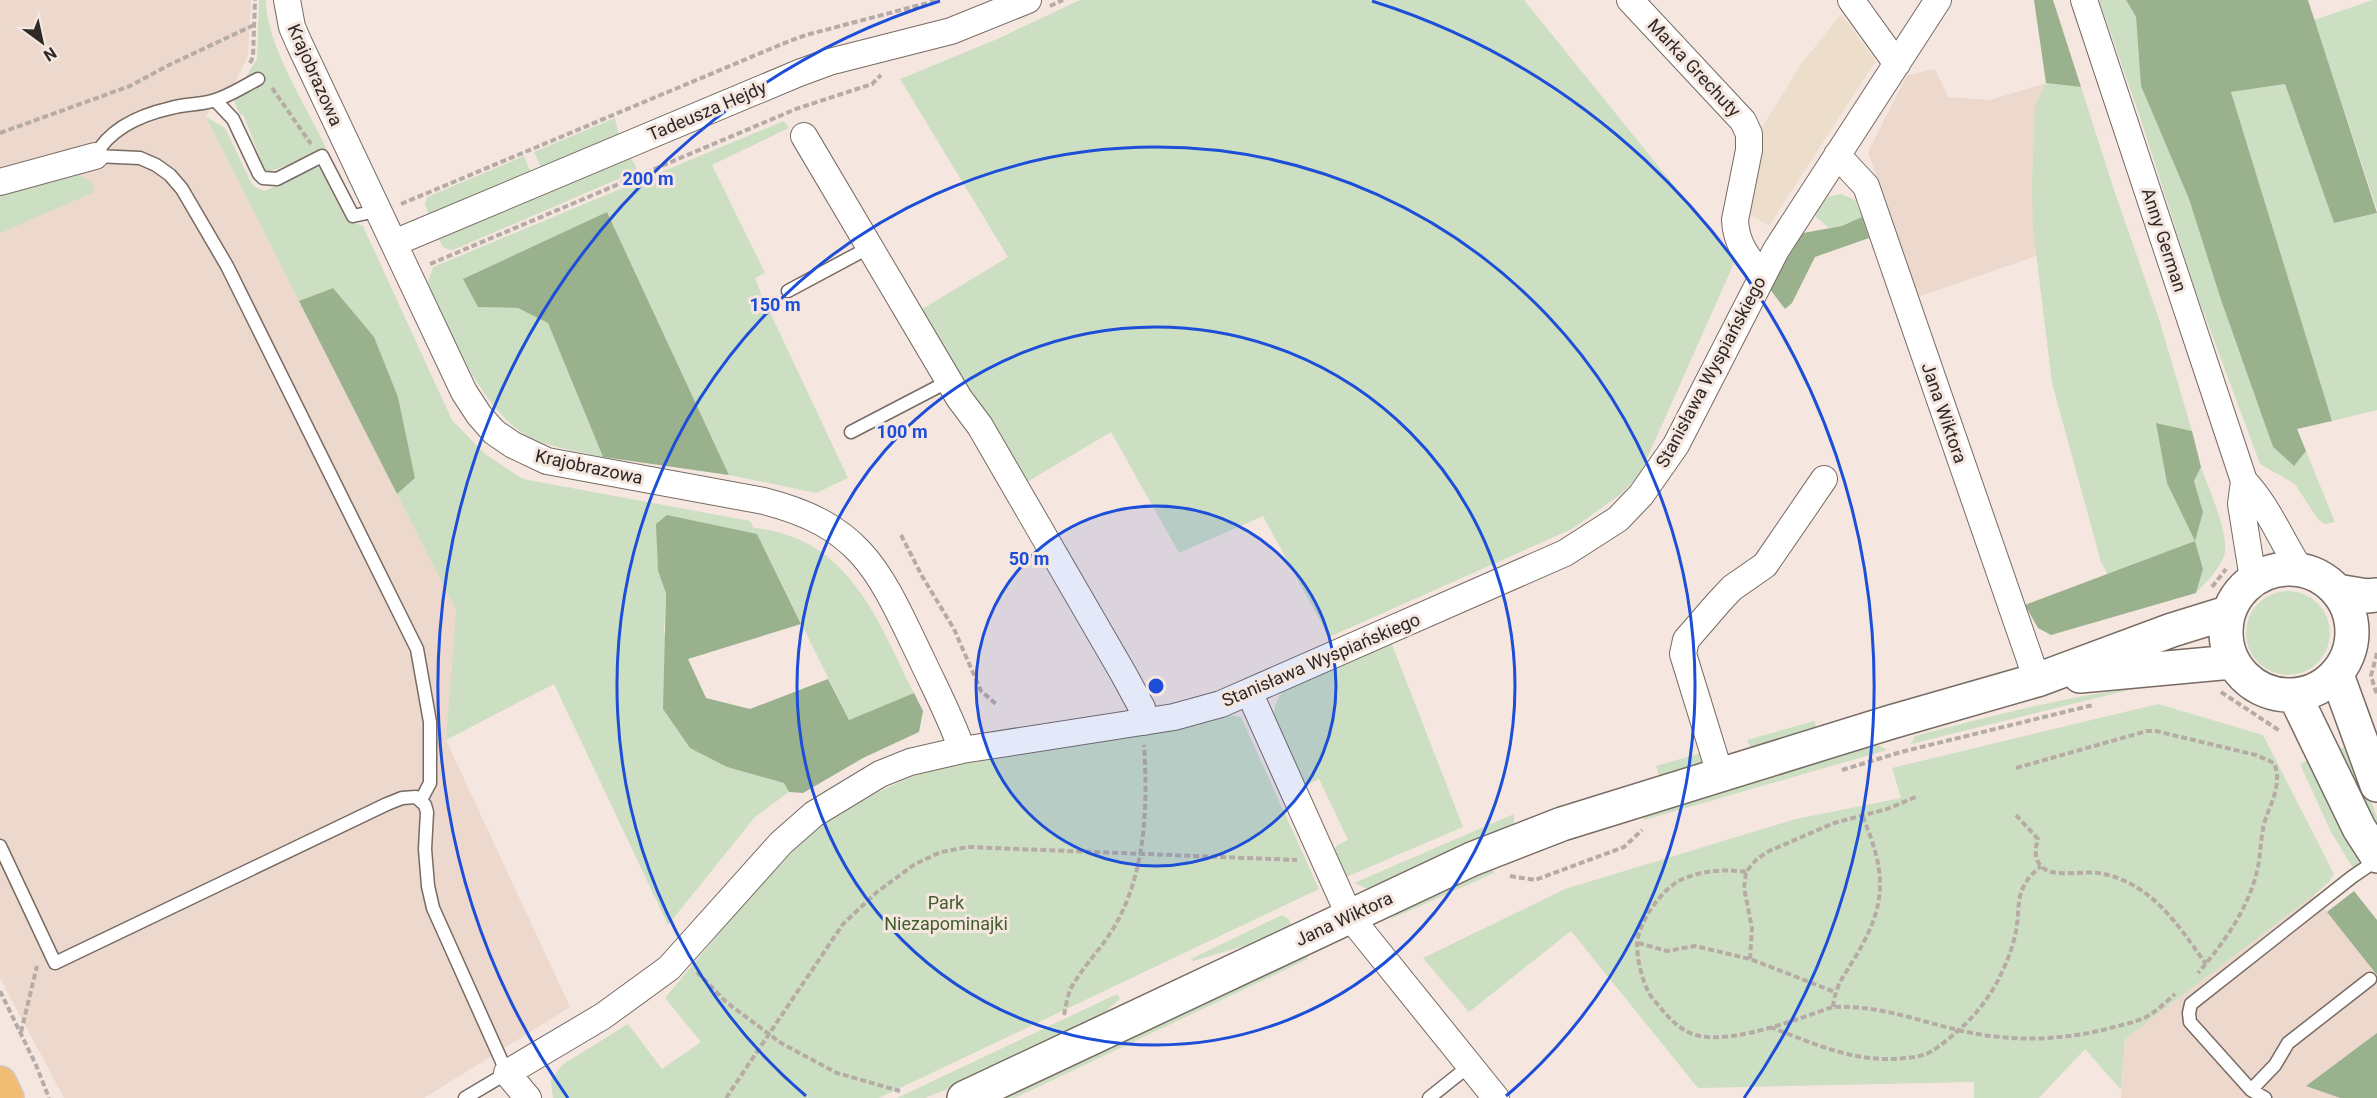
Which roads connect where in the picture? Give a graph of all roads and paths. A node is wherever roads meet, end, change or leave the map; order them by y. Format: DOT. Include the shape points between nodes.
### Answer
graph roads {
  1 [pos="255,0"];
  2 [pos="287,0"];
  3 [pos="939,0"];
  4 [pos="1063,0"];
  5 [pos="1630,0"];
  6 [pos="1851,0"];
  7 [pos="1938,0"];
  8 [pos="2084,0"];
  9 [pos="1035,5"];
  10 [pos="254,25"];
  11 [pos="1897,64"];
  12 [pos="886,71"];
  13 [pos="258,79"];
  14 [pos="236,90"];
  15 [pos="215,100"];
  16 [pos="0,133"];
  17 [pos="804,136"];
  18 [pos="1837,155"];
  19 [pos="95,156"];
  20 [pos="320,156"];
  21 [pos="0,182"];
  22 [pos="414,199"];
  23 [pos="368,213"];
  24 [pos="394,243"];
  25 [pos="870,247"];
  26 [pos="422,267"];
  27 [pos="1762,275"];
  28 [pos="788,291"];
  29 [pos="949,381"];
  30 [pos="851,432"];
  31 [pos="1824,479"];
  32 [pos="2244,481"];
  33 [pos="901,535"];
  34 [pos="2300,570"];
  35 [pos="2241,572"];
  36 [pos="2337,591"];
  37 [pos="2377,596"];
  38 [pos="2218,602"];
  39 [pos="2369,642"];
  40 [pos="2337,675"];
  41 [pos="2225,676"];
  42 [pos="2037,680"];
  43 [pos="1249,692"];
  44 [pos="2377,694"];
  45 [pos="2295,696"];
  46 [pos="996,704"];
  47 [pos="2093,705"];
  48 [pos="1144,722"];
  49 [pos="2283,739"];
  50 [pos="962,750"];
  51 [pos="2016,768"];
  52 [pos="1834,772"];
  53 [pos="1720,774"];
  54 [pos="2377,785"];
  55 [pos="1918,796"];
  56 [pos="421,800"];
  57 [pos="1862,815"];
  58 [pos="2016,815"];
  59 [pos="1645,827"];
  60 [pos="0,846"];
  61 [pos="1140,855"];
  62 [pos="2377,858"];
  63 [pos="1325,861"];
  64 [pos="2041,866"];
  65 [pos="1746,872"];
  66 [pos="1509,876"];
  67 [pos="1350,917"];
  68 [pos="1637,943"];
  69 [pos="39,957"];
  70 [pos="1750,959"];
  71 [pos="2206,964"];
  72 [pos="693,968"];
  73 [pos="2370,979"];
  74 [pos="2193,980"];
  75 [pos="0,992"];
  76 [pos="1835,992"];
  77 [pos="2177,993"];
  78 [pos="1833,1007"];
  79 [pos="1064,1015"];
  80 [pos="1769,1027"];
  81 [pos="1958,1030"];
  82 [pos="21,1032"];
  83 [pos="768,1033"];
  84 [pos="1469,1066"];
  85 [pos="507,1073"];
  86 [pos="0,1083"];
  87 [pos="2251,1090"];
  88 [pos="900,1091"];
  89 [pos="966,1096"];
  90 [pos="6,1098"];
  91 [pos="49,1098"];
  92 [pos="465,1098"];
  93 [pos="511,1098"];
  94 [pos="528,1098"];
  95 [pos="726,1098"];
  96 [pos="1429,1098"];
  97 [pos="1496,1098"];
  98 [pos="2265,1098"];
  1 -- 10 [label="path"];
  2 -- 24 [label="street, Krajobrazowa" via="299,43"];
  3 -- 22 [label="path" via="787,42"];
  4 -- 9 [label="path"];
  5 -- 27 [label="street, Marka Grechuty" via="1743,121 1749,134 1749,150 1735,231 1740,247"];
  6 -- 11 [label="street"];
  7 -- 11 [label="street, Stanisława Wyspiańskiego"];
  8 -- 32 [label="street, Anny German"];
  9 -- 24 [label="street, Tadeusza Hejdy" via="799,73"];
  10 -- 14 [label="path" via="253,57"];
  10 -- 16 [label="path" via="130,86"];
  11 -- 18 [label="street, Stanisława Wyspiańskiego"];
  12 -- 26 [label="path" via="872,84 795,109"];
  13 -- 14 [label="lane"];
  13 -- 20 [label="path" via="268,82"];
  14 -- 15 [label="lane"];
  15 -- 19 [label="lane" via="142,116 113,132"];
  15 -- 20 [label="lane" via="233,119 263,178 277,179"];
  17 -- 25 [label="street"];
  18 -- 27 [label="street, Stanisława Wyspiańskiego"];
  18 -- 42 [label="street, Jana Wiktora" via="1866,186"];
  19 -- 21 [label="street"];
  19 -- 56 [label="lane" via="140,158 170,175 232,277 417,649 430,722 430,783"];
  20 -- 23 [label="lane" via="353,216"];
  24 -- 50 [label="street, Krajobrazowa" via="464,392 478,415 513,445 548,461 790,507 834,528 853,544 887,587"];
  25 -- 28 [label="lane"];
  25 -- 29 [label="street"];
  27 -- 43 [label="street, Stanisława Wyspiańskiego" via="1676,445 1641,495 1618,519 1564,553"];
  29 -- 30 [label="lane"];
  29 -- 48 [label="street" via="980,426 1117,663 1142,708"];
  31 -- 53 [label="street" via="1765,565 1732,588 1686,640 1683,654"];
  32 -- 34 [label="street, Anny German" via="2259,496"];
  32 -- 35 [label="street, Anny German"];
  33 -- 46 [label="path" via="954,628 981,691"];
  34 -- 35 [label="street"];
  34 -- 36 [label="street" via="2320,577"];
  35 -- 38 [label="path"];
  35 -- 38 [label="street" via="2241,590"];
  36 -- 37 [label="street"];
  36 -- 39 [label="street"];
  38 -- 41 [label="street" via="2228,650"];
  38 -- 42 [label="street, Jana Wiktora" via="2172,630"];
  39 -- 40 [label="street"];
  39 -- 44 [label="path" via="2371,676"];
  40 -- 45 [label="street" via="2325,686"];
  40 -- 54 [label="street"];
  41 -- 42 [label="street, Jana Wiktora"];
  41 -- 45 [label="street" via="2244,678 2259,690"];
  41 -- 49 [label="path" via="2240,706 2280,731"];
  42 -- 53 [label="street, Jana Wiktora"];
  43 -- 48 [label="street, Stanisława Wyspiańskiego" via="1199,711"];
  43 -- 63 [label="street"];
  45 -- 62 [label="street"];
  47 -- 52 [label="path"];
  48 -- 50 [label="street, Stanisława Wyspiańskiego"];
  48 -- 61 [label="path" via="1147,795"];
  50 -- 85 [label="street, Stanisława Wyspiańskiego" via="910,762 880,774 814,814 781,843 669,968 603,1016"];
  51 -- 71 [label="path" via="2147,731 2256,755 2274,763 2278,782 2265,823 2257,873 2239,917"];
  53 -- 67 [label="street, Jana Wiktora" via="1562,824 1473,859"];
  55 -- 57 [label="path"];
  56 -- 60 [label="lane" via="410,796 394,801 55,963"];
  56 -- 85 [label="lane" via="427,812 425,849 433,908"];
  57 -- 65 [label="path" via="1834,822 1767,852"];
  57 -- 76 [label="path" via="1877,854 1881,885 1878,906 1872,925"];
  58 -- 64 [label="path" via="2038,839 2035,856"];
  59 -- 66 [label="path" via="1624,847 1535,880"];
  61 -- 63 [label="path"];
  61 -- 79 [label="path" via="1116,922 1071,989"];
  61 -- 83 [label="path" via="968,847 941,852 915,864 843,924"];
  62 -- 87 [label="lane" via="2191,1005 2190,1022"];
  63 -- 67 [label="street"];
  64 -- 71 [label="path" via="2054,872 2099,873 2132,883 2164,908"];
  64 -- 81 [label="path" via="2022,887 2013,943 1992,988 1973,1017"];
  65 -- 68 [label="path" via="1706,872 1669,887 1647,918"];
  65 -- 70 [label="path" via="1744,888 1752,928"];
  67 -- 84 [label="street"];
  67 -- 89 [label="street, Jana Wiktora"];
  68 -- 70 [label="path" via="1667,951 1695,946"];
  68 -- 80 [label="path" via="1649,994 1685,1032 1721,1037"];
  69 -- 82 [label="path"];
  70 -- 76 [label="path"];
  71 -- 74 [label="path"];
  72 -- 83 [label="path" via="726,1002"];
  73 -- 87 [label="lane" via="2288,1043 2275,1065"];
  75 -- 82 [label="path"];
  76 -- 78 [label="path"];
  77 -- 81 [label="path" via="2137,1021 2074,1037 1997,1038"];
  78 -- 80 [label="path"];
  78 -- 81 [label="path" via="1882,1009"];
  80 -- 81 [label="path" via="1839,1054 1887,1060 1932,1052"];
  82 -- 91 [label="path"];
  83 -- 88 [label="path" via="837,1073"];
  83 -- 95 [label="path"];
  84 -- 96 [label="lane"];
  84 -- 97 [label="street"];
  85 -- 92 [label="lane"];
  85 -- 93 [label="street"];
  85 -- 94 [label="street"];
  86 -- 90 [label="main road"];
  87 -- 98 [label="lane"];
}
